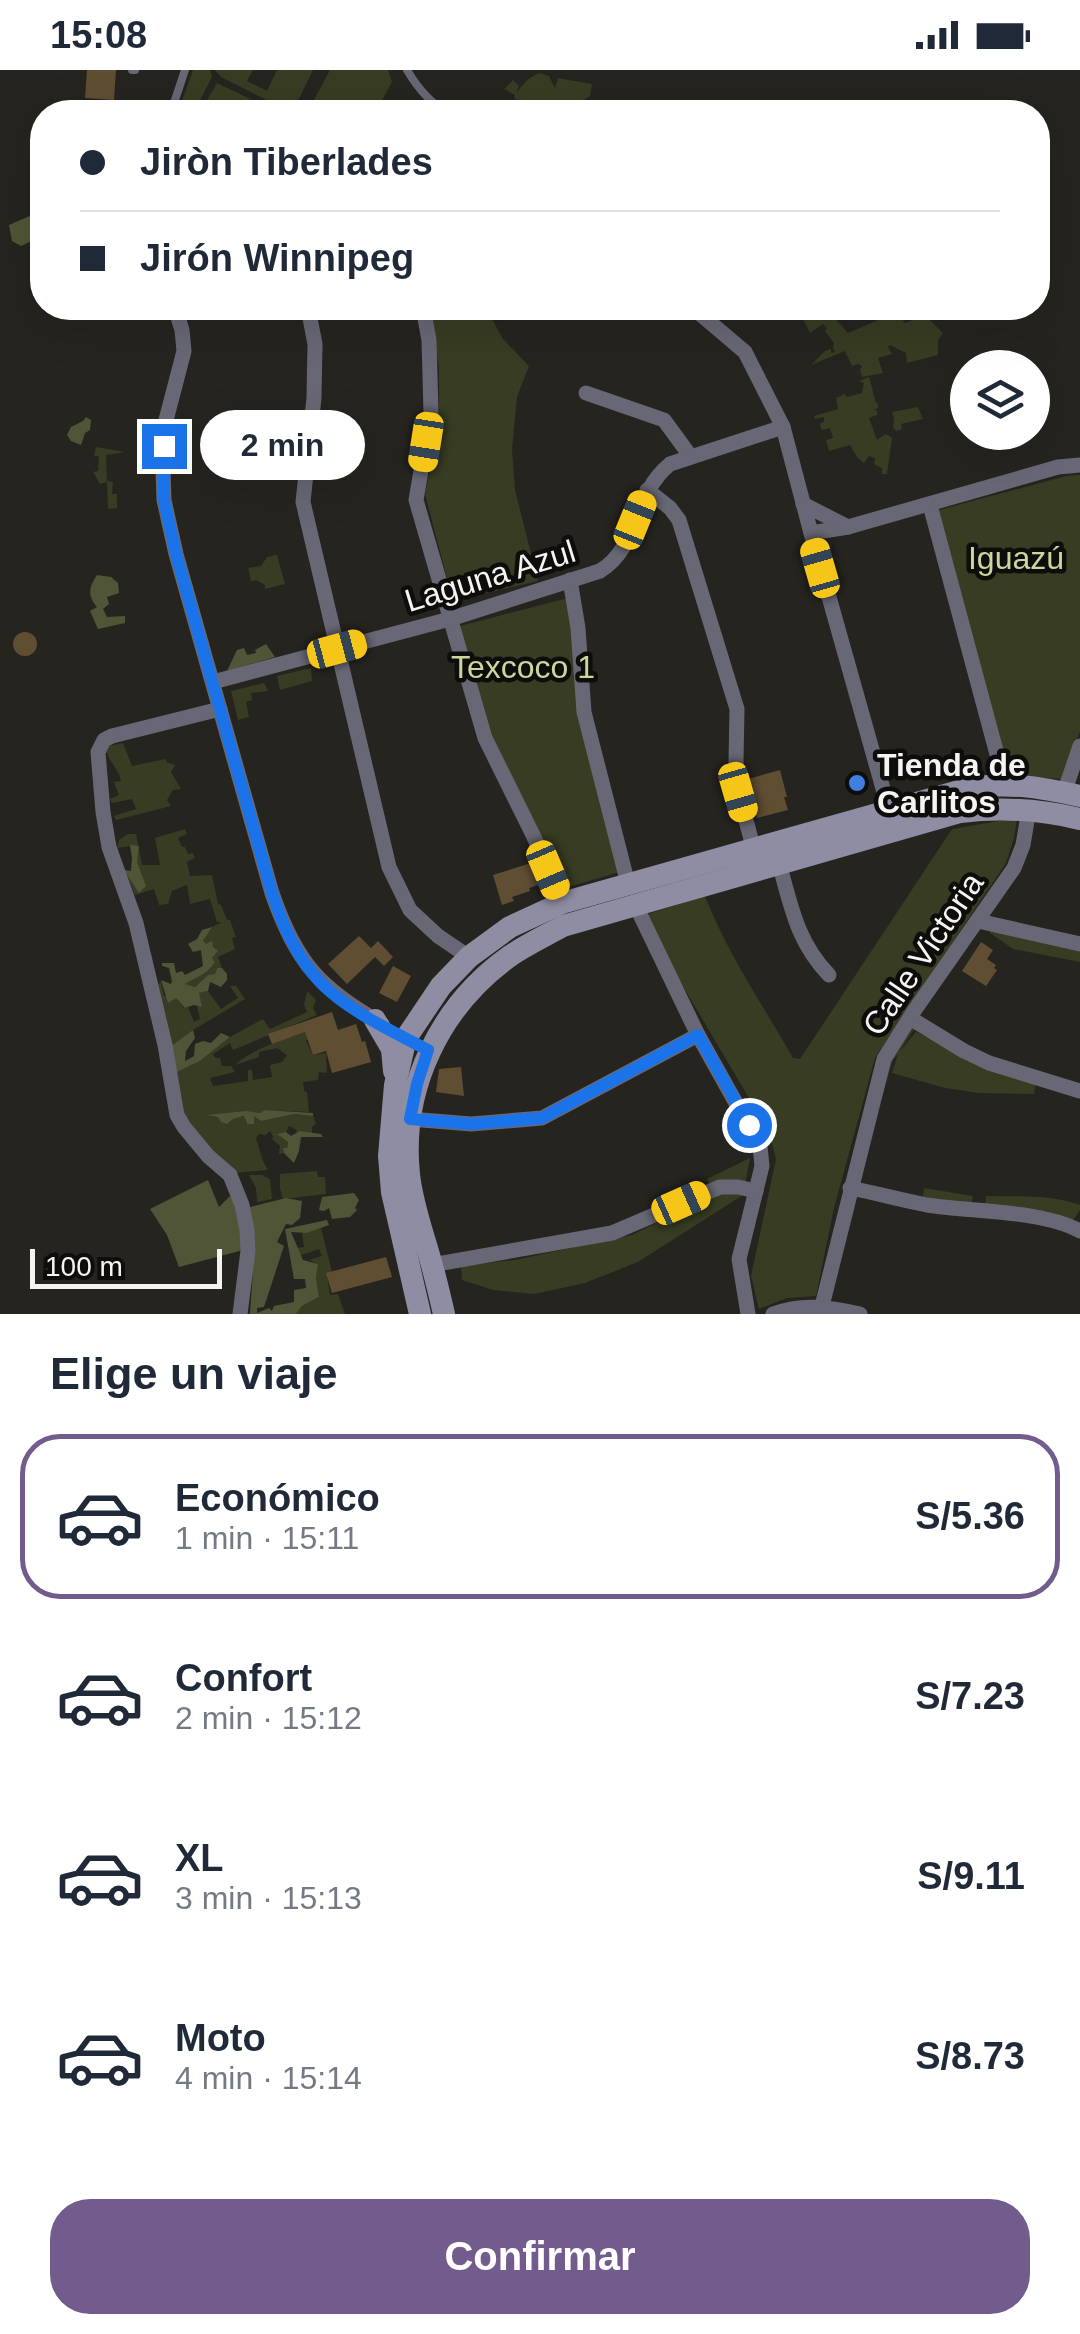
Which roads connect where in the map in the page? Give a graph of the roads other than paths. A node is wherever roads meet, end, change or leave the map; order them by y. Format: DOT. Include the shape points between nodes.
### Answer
graph roads {
  1 [pos="185,70"];
  2 [pos="407,70"];
  3 [pos="175,100"];
  4 [pos="431,100"];
  5 [pos="179,320"];
  6 [pos="310,320"];
  7 [pos="425,320"];
  8 [pos="708,320"];
  9 [pos="586,393"];
  10 [pos="783,427"];
  11 [pos="691,458"];
  12 [pos="1080,465"];
  13 [pos="647,490"];
  14 [pos="803,504"];
  15 [pos="930,505"];
  16 [pos="848,527"];
  17 [pos="810,533"];
  18 [pos="570,580"];
  19 [pos="450,619"];
  20 [pos="337,649"];
  21 [pos="214,682"];
  22 [pos="220,708"];
  23 [pos="1080,746"];
  24 [pos="1005,784"];
  25 [pos="1072,794"];
  26 [pos="1029,809"];
  27 [pos="1080,819"];
  28 [pos="892,820"];
  29 [pos="754,850"];
  30 [pos="779,863"];
  31 [pos="632,894"];
  32 [pos="562,903"];
  33 [pos="978,920"];
  34 [pos="1080,944"];
  35 [pos="469,957"];
  36 [pos="828,975"];
  37 [pos="910,1018"];
  38 [pos="374,1020"];
  39 [pos="698,1035"];
  40 [pos="406,1038"];
  41 [pos="428,1050"];
  42 [pos="395,1084"];
  43 [pos="1080,1091"];
  44 [pos="410,1119"];
  45 [pos="850,1188"];
  46 [pos="756,1192"];
  47 [pos="1080,1231"];
  48 [pos="432,1265"];
  49 [pos="822,1306"];
  50 [pos="792,1310"];
  51 [pos="240,1314"];
  52 [pos="420,1314"];
  53 [pos="444,1314"];
  54 [pos="748,1314"];
  55 [pos="773,1314"];
  56 [pos="860,1314"];
  1 -- 3 [label="lane"];
  2 -- 4 [label="lane"];
  5 -- 21 [label="street" via="184,351 165,424 164,500"];
  6 -- 20 [label="street" via="314,398 303,502"];
  7 -- 19 [label="street" via="430,413 416,500"];
  8 -- 10 [label="street" via="745,352"];
  9 -- 11 [label="street" via="664,420"];
  10 -- 11 [label="street, Laguna Azul"];
  10 -- 14 [label="street"];
  11 -- 13 [label="street, Laguna Azul" via="670,464"];
  12 -- 15 [label="street"];
  13 -- 18 [label="street, Laguna Azul" via="614,562"];
  13 -- 29 [label="street" via="679,520 737,709 738,792"];
  14 -- 16 [label="street"];
  14 -- 17 [label="street"];
  15 -- 16 [label="street"];
  15 -- 24 [label="street"];
  16 -- 17 [label="street"];
  17 -- 28 [label="street"];
  18 -- 19 [label="street, Laguna Azul"];
  18 -- 31 [label="street" via="584,712"];
  19 -- 20 [label="street, Laguna Azul"];
  19 -- 32 [label="street" via="485,738"];
  20 -- 21 [label="street, Laguna Azul"];
  20 -- 35 [label="street" via="389,867 410,910"];
  21 -- 22 [label="street"];
  22 -- 38 [label="street" via="284,926 322,983"];
  22 -- 51 [label="street" via="112,736 98,752 109,846 136,923 178,1115 230,1175 242,1204 248,1251"];
  23 -- 25 [label="street"];
  24 -- 25 [label="street"];
  24 -- 28 [label="street" via="972,787"];
  26 -- 27 [label="street"];
  26 -- 28 [label="street"];
  26 -- 33 [label="street, Calle Victoria" via="1014,868"];
  28 -- 29 [label="street"];
  28 -- 30 [label="street"];
  29 -- 31 [label="street"];
  30 -- 31 [label="street"];
  30 -- 36 [label="street" via="797,928"];
  31 -- 32 [label="street"];
  31 -- 39 [label="street"];
  31 -- 41 [label="street" via="510,956 473,988"];
  32 -- 35 [label="street" via="510,927"];
  33 -- 34 [label="street"];
  33 -- 37 [label="street, Calle Victoria"];
  35 -- 40 [label="street"];
  37 -- 43 [label="street" via="989,1062"];
  37 -- 45 [label="street, Calle Victoria" via="884,1059"];
  38 -- 40 [label="street"];
  38 -- 42 [label="street" via="392,1049"];
  39 -- 44 [label="street" via="542,1118 471,1124"];
  39 -- 46 [label="street" via="760,1146"];
  40 -- 41 [label="street"];
  40 -- 42 [label="street"];
  41 -- 44 [label="street"];
  42 -- 52 [label="street" via="392,1192"];
  44 -- 48 [label="street" via="409,1176"];
  45 -- 47 [label="street"];
  45 -- 49 [label="street, Calle Victoria"];
  46 -- 48 [label="street" via="720,1188 612,1233"];
  46 -- 54 [label="street" via="739,1259"];
  48 -- 53 [label="street"];
  49 -- 50 [label="street"];
  49 -- 56 [label="street"];
  50 -- 55 [label="street"];
}
